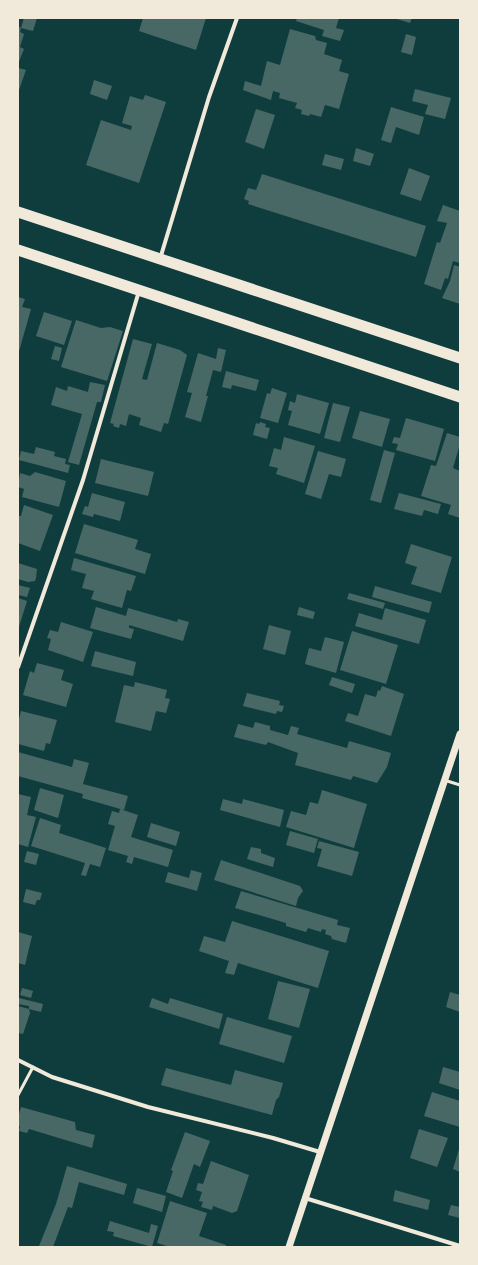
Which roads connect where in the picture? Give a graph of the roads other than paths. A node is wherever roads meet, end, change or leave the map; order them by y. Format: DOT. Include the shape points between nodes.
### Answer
graph roads {
  1 [pos="237,18"];
  2 [pos="18,212"];
  3 [pos="18,250"];
  4 [pos="160,259"];
  5 [pos="139,290"];
  6 [pos="460,358"];
  7 [pos="460,397"];
  8 [pos="18,667"];
  9 [pos="460,734"];
  10 [pos="444,780"];
  11 [pos="460,785"];
  12 [pos="18,1060"];
  13 [pos="32,1067"];
  14 [pos="18,1095"];
  15 [pos="320,1152"];
  16 [pos="305,1198"];
  17 [pos="460,1246"];
  18 [pos="289,1247"];
  1 -- 4 [label="street" via="209,97"];
  2 -- 4 [label="highway"];
  3 -- 5 [label="highway"];
  4 -- 6 [label="highway"];
  5 -- 7 [label="highway"];
  5 -- 8 [label="street" via="83,480"];
  9 -- 10 [label="street"];
  10 -- 11 [label="lane"];
  10 -- 15 [label="street"];
  12 -- 13 [label="street"];
  13 -- 14 [label="lane"];
  13 -- 15 [label="street" via="52,1077 148,1107"];
  15 -- 16 [label="street"];
  16 -- 17 [label="street"];
  16 -- 18 [label="street"];
}
